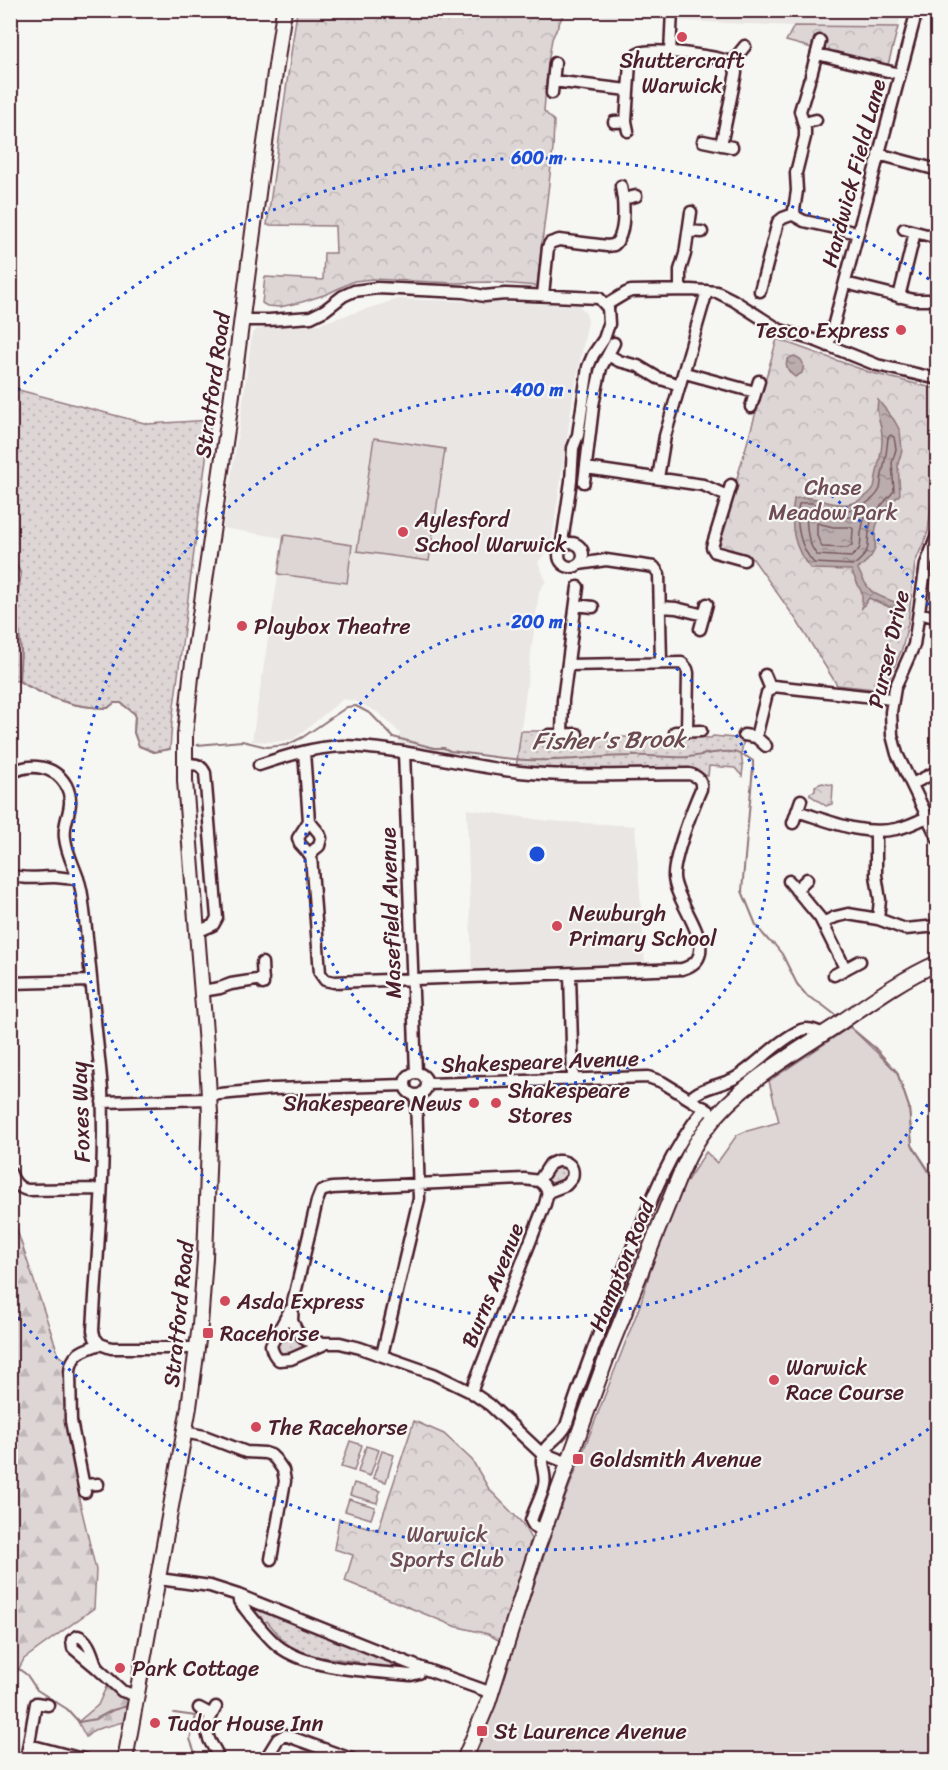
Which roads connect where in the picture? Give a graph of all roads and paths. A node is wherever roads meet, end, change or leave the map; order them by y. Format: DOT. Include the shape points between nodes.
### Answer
graph roads {
  1 [pos="284,10"];
  2 [pos="672,10"];
  3 [pos="917,10"];
  4 [pos="820,41"];
  5 [pos="745,46"];
  6 [pos="670,53"];
  7 [pos="817,54"];
  8 [pos="732,62"];
  9 [pos="555,63"];
  10 [pos="900,74"];
  11 [pos="553,81"];
  12 [pos="627,90"];
  13 [pos="552,93"];
  14 [pos="816,120"];
  15 [pos="614,122"];
  16 [pos="804,123"];
  17 [pos="703,141"];
  18 [pos="878,154"];
  19 [pos="938,170"];
  20 [pos="621,186"];
  21 [pos="636,196"];
  22 [pos="623,199"];
  23 [pos="691,212"];
  24 [pos="794,214"];
  25 [pos="904,229"];
  26 [pos="689,231"];
  27 [pos="702,232"];
  28 [pos="915,232"];
  29 [pos="858,233"];
  30 [pos="938,237"];
  31 [pos="845,284"];
  32 [pos="680,290"];
  33 [pos="707,291"];
  34 [pos="760,291"];
  35 [pos="543,295"];
  36 [pos="898,297"];
  37 [pos="938,300"];
  38 [pos="608,309"];
  39 [pos="243,320"];
  40 [pos="614,343"];
  41 [pos="828,346"];
  42 [pos="608,355"];
  43 [pos="684,373"];
  44 [pos="938,379"];
  45 [pos="759,381"];
  46 [pos="680,385"];
  47 [pos="755,392"];
  48 [pos="751,407"];
  49 [pos="586,468"];
  50 [pos="658,478"];
  51 [pos="584,482"];
  52 [pos="731,484"];
  53 [pos="727,496"];
  54 [pos="566,517"];
  55 [pos="938,533"];
  56 [pos="580,547"];
  57 [pos="561,549"];
  58 [pos="606,560"];
  59 [pos="744,560"];
  60 [pos="579,564"];
  61 [pos="578,587"];
  62 [pos="707,604"];
  63 [pos="576,605"];
  64 [pos="660,607"];
  65 [pos="593,608"];
  66 [pos="919,613"];
  67 [pos="704,615"];
  68 [pos="938,618"];
  69 [pos="700,629"];
  70 [pos="661,662"];
  71 [pos="568,664"];
  72 [pos="765,675"];
  73 [pos="770,687"];
  74 [pos="892,699"];
  75 [pos="687,731"];
  76 [pos="701,731"];
  77 [pos="675,732"];
  78 [pos="562,734"];
  79 [pos="577,734"];
  80 [pos="549,735"];
  81 [pos="744,735"];
  82 [pos="756,737"];
  83 [pos="766,746"];
  84 [pos="304,752"];
  85 [pos="404,752"];
  86 [pos="185,765"];
  87 [pos="259,765"];
  88 [pos="938,771"];
  89 [pos="10,774"];
  90 [pos="912,784"];
  91 [pos="927,818"];
  92 [pos="309,821"];
  93 [pos="793,823"];
  94 [pos="876,831"];
  95 [pos="938,839"];
  96 [pos="311,856"];
  97 [pos="10,875"];
  98 [pos="78,878"];
  99 [pos="807,879"];
  100 [pos="878,919"];
  101 [pos="823,923"];
  102 [pos="938,926"];
  103 [pos="197,932"];
  104 [pos="860,961"];
  105 [pos="262,963"];
  106 [pos="938,963"];
  107 [pos="845,968"];
  108 [pos="570,974"];
  109 [pos="834,975"];
  110 [pos="412,980"];
  111 [pos="91,981"];
  112 [pos="10,983"];
  113 [pos="202,991"];
  114 [pos="824,1034"];
  115 [pos="416,1073"];
  116 [pos="573,1079"];
  117 [pos="427,1084"];
  118 [pos="405,1085"];
  119 [pos="416,1095"];
  120 [pos="209,1097"];
  121 [pos="690,1099"];
  122 [pos="102,1102"];
  123 [pos="711,1112"];
  124 [pos="10,1172"];
  125 [pos="539,1181"];
  126 [pos="419,1185"];
  127 [pos="101,1189"];
  128 [pos="548,1192"];
  129 [pos="293,1302"];
  130 [pos="328,1343"];
  131 [pos="100,1344"];
  132 [pos="197,1347"];
  133 [pos="382,1355"];
  134 [pos="471,1392"];
  135 [pos="184,1432"];
  136 [pos="543,1454"];
  137 [pos="568,1463"];
  138 [pos="98,1484"];
  139 [pos="543,1532"];
  140 [pos="271,1559"];
  141 [pos="159,1579"];
  142 [pos="238,1595"];
  143 [pos="97,1668"];
  144 [pos="420,1668"];
  145 [pos="492,1693"];
  146 [pos="137,1696"];
  147 [pos="48,1706"];
  148 [pos="199,1708"];
  149 [pos="29,1745"];
  150 [pos="26,1760"];
  151 [pos="86,1760"];
  152 [pos="125,1760"];
  153 [pos="218,1760"];
  154 [pos="265,1760"];
  155 [pos="354,1760"];
  156 [pos="464,1760"];
  1 -- 39 [label="main road, Stratford Road"];
  2 -- 6 [label="street"];
  3 -- 10 [label="street, Hardwick Field Lane"];
  4 -- 7 [label="street"];
  5 -- 8 [label="street"];
  6 -- 8 [label="street"];
  6 -- 12 [label="street" via="635,55 630,63"];
  7 -- 10 [label="street"];
  7 -- 16 [label="street" via="800,111"];
  8 -- 17 [label="street" via="736,73 726,146"];
  9 -- 11 [label="street"];
  10 -- 18 [label="street, Hardwick Field Lane"];
  11 -- 12 [label="street"];
  11 -- 13 [label="street"];
  12 -- 15 [label="street" via="627,126"];
  14 -- 16 [label="street"];
  16 -- 24 [label="street"];
  18 -- 19 [label="street"];
  18 -- 29 [label="street, Hardwick Field Lane"];
  20 -- 22 [label="street"];
  21 -- 22 [label="street"];
  22 -- 35 [label="street" via="622,225 614,245 559,240 550,243"];
  23 -- 26 [label="street"];
  24 -- 29 [label="street" via="804,221"];
  24 -- 34 [label="street" via="778,222"];
  25 -- 28 [label="street"];
  26 -- 27 [label="street"];
  26 -- 32 [label="street"];
  28 -- 30 [label="street"];
  28 -- 36 [label="street"];
  29 -- 31 [label="street, Hardwick Field Lane"];
  31 -- 36 [label="street"];
  31 -- 41 [label="street, Hardwick Field Lane"];
  32 -- 33 [label="street"];
  32 -- 38 [label="street" via="631,291"];
  33 -- 41 [label="street" via="733,300 780,330"];
  33 -- 43 [label="street"];
  35 -- 38 [label="street" via="594,296"];
  35 -- 39 [label="street" via="363,289 343,296 311,317"];
  36 -- 37 [label="street"];
  38 -- 54 [label="street" via="607,334 588,367 579,451"];
  39 -- 86 [label="main road, Stratford Road" via="191,677"];
  40 -- 42 [label="street"];
  41 -- 44 [label="street" via="888,368"];
  42 -- 46 [label="street"];
  42 -- 49 [label="street" via="600,368"];
  43 -- 46 [label="street"];
  43 -- 47 [label="street"];
  45 -- 47 [label="street"];
  46 -- 50 [label="street" via="664,436"];
  47 -- 48 [label="street"];
  49 -- 50 [label="street"];
  49 -- 51 [label="street"];
  50 -- 53 [label="street" via="703,485"];
  52 -- 53 [label="street"];
  53 -- 59 [label="street" via="712,547 715,552"];
  54 -- 56 [label="street"];
  54 -- 57 [label="street"];
  55 -- 66 [label="street, Purser Drive" via="926,564"];
  56 -- 57 [label="street" via="568,543"];
  56 -- 58 [label="street"];
  56 -- 60 [label="street" via="584,557"];
  57 -- 60 [label="street" via="563,564"];
  58 -- 60 [label="street"];
  58 -- 64 [label="street" via="654,567 659,574"];
  61 -- 63 [label="street"];
  62 -- 67 [label="street"];
  63 -- 65 [label="street"];
  63 -- 71 [label="street"];
  64 -- 67 [label="street"];
  64 -- 70 [label="street"];
  66 -- 68 [label="street"];
  66 -- 74 [label="street, Purser Drive" via="914,645"];
  67 -- 69 [label="street"];
  70 -- 71 [label="street"];
  70 -- 75 [label="street" via="682,663 687,669"];
  71 -- 78 [label="street"];
  72 -- 73 [label="street"];
  73 -- 74 [label="street"];
  73 -- 82 [label="street"];
  74 -- 90 [label="street, Purser Drive" via="894,748"];
  75 -- 76 [label="street"];
  75 -- 77 [label="street"];
  78 -- 79 [label="street"];
  78 -- 80 [label="street"];
  81 -- 82 [label="street"];
  82 -- 83 [label="street"];
  84 -- 85 [label="street" via="344,746"];
  84 -- 87 [label="street"];
  84 -- 92 [label="street"];
  85 -- 108 [label="street" via="524,772 689,774 699,779 701,789 673,876 700,941 696,962 682,969"];
  85 -- 110 [label="street, Masefield Avenue"];
  86 -- 103 [label="main road, Stratford Road"];
  86 -- 103 [label="street" via="196,764 205,773 217,918 213,925"];
  88 -- 90 [label="street"];
  89 -- 98 [label="street, Foxes Way" via="25,767 39,767 62,780 71,803 65,840"];
  90 -- 91 [label="street, Purser Drive"];
  91 -- 94 [label="street" via="899,829"];
  91 -- 95 [label="street, Purser Drive"];
  92 -- 96 [label="street" via="321,838"];
  92 -- 96 [label="street" via="298,838"];
  93 -- 94 [label="street" via="799,806 849,827"];
  94 -- 100 [label="street"];
  96 -- 110 [label="street" via="322,977 334,982"];
  97 -- 98 [label="street"];
  98 -- 111 [label="street, Foxes Way"];
  99 -- 101 [label="street" via="792,886"];
  100 -- 101 [label="street" via="848,914"];
  100 -- 102 [label="street" via="905,929"];
  101 -- 107 [label="street"];
  103 -- 113 [label="main road, Stratford Road"];
  104 -- 107 [label="street"];
  105 -- 113 [label="street" via="263,982"];
  106 -- 114 [label="main road, Hampton Road" via="900,982"];
  107 -- 109 [label="street"];
  108 -- 110 [label="street"];
  108 -- 116 [label="street"];
  110 -- 115 [label="street, Masefield Avenue"];
  111 -- 112 [label="street"];
  111 -- 122 [label="street, Foxes Way"];
  113 -- 120 [label="main road, Stratford Road"];
  114 -- 121 [label="street" via="811,1029 800,1031 735,1078"];
  114 -- 123 [label="main road, Hampton Road"];
  115 -- 117 [label="street"];
  115 -- 118 [label="street" via="407,1078"];
  116 -- 117 [label="street, Shakespeare Avenue"];
  116 -- 121 [label="street, Shakespeare Avenue" via="648,1077"];
  117 -- 119 [label="street" via="423,1093"];
  118 -- 119 [label="street" via="409,1093"];
  118 -- 120 [label="street" via="273,1089"];
  119 -- 126 [label="street"];
  120 -- 122 [label="street"];
  120 -- 132 [label="main road, Stratford Road" via="208,1215"];
  121 -- 123 [label="street, Shakespeare Avenue"];
  122 -- 127 [label="street, Foxes Way"];
  123 -- 136 [label="street, Hampton Road" via="681,1142 667,1166 566,1426"];
  123 -- 137 [label="main road, Hampton Road" via="679,1178"];
  124 -- 127 [label="street" via="15,1182 27,1190"];
  125 -- 126 [label="street"];
  125 -- 128 [label="street"];
  125 -- 128 [label="street" via="550,1164 561,1161 570,1165 570,1182"];
  126 -- 129 [label="street" via="321,1191"];
  126 -- 133 [label="street"];
  127 -- 131 [label="street, Foxes Way" via="93,1331"];
  128 -- 134 [label="street, Burns Avenue"];
  129 -- 130 [label="street" via="291,1317 297,1330 306,1340"];
  129 -- 130 [label="street" via="271,1345 273,1355 279,1360 291,1359"];
  130 -- 133 [label="street"];
  131 -- 132 [label="street" via="111,1348"];
  131 -- 138 [label="street" via="80,1351 70,1365 71,1421 85,1488"];
  132 -- 135 [label="main road, Stratford Road"];
  133 -- 134 [label="street"];
  134 -- 136 [label="street"];
  135 -- 140 [label="street" via="246,1452 265,1453 283,1470 285,1481 271,1532"];
  135 -- 141 [label="main road, Stratford Road"];
  136 -- 137 [label="street"];
  136 -- 139 [label="street" via="544,1485 531,1521"];
  137 -- 139 [label="main road, Hampton Road"];
  139 -- 145 [label="main road, Hampton Road"];
  141 -- 142 [label="street"];
  141 -- 146 [label="main road, Stratford Road"];
  142 -- 144 [label="street"];
  142 -- 144 [label="street" via="276,1644 301,1660 411,1675 419,1673"];
  143 -- 146 [label="street" via="122,1691"];
  144 -- 145 [label="street"];
  145 -- 156 [label="main road, Hampton Road"];
  146 -- 152 [label="main road, Stratford Road"];
  147 -- 149 [label="street" via="36,1703"];
  148 -- 153 [label="street" via="214,1711 207,1732"];
  149 -- 150 [label="street"];
  149 -- 151 [label="street"];
  154 -- 155 [label="street" via="282,1736"];
}
